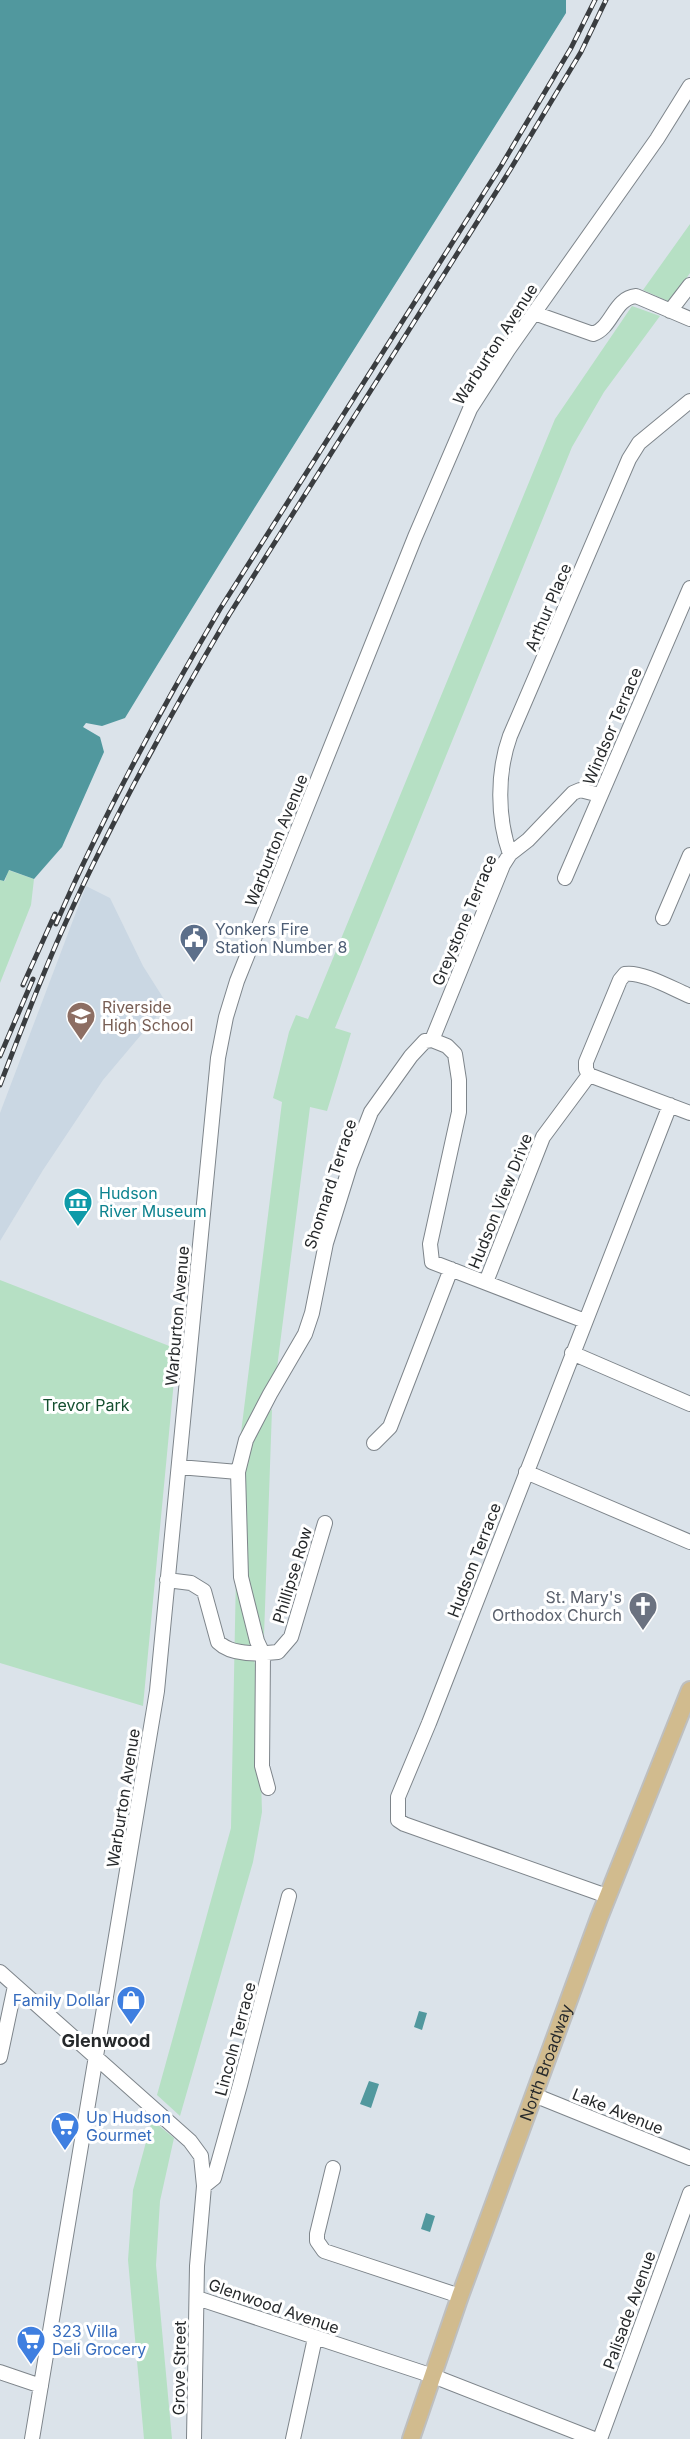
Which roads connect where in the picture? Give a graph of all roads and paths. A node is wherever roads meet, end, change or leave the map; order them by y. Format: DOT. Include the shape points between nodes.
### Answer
graph roads {
  1 [pos="690,86"];
  2 [pos="690,285"];
  3 [pos="670,311"];
  4 [pos="534,313"];
  5 [pos="690,319"];
  6 [pos="690,401"];
  7 [pos="690,588"];
  8 [pos="600,795"];
  9 [pos="510,854"];
  10 [pos="690,855"];
  11 [pos="565,878"];
  12 [pos="685,882"];
  13 [pos="663,918"];
  14 [pos="690,996"];
  15 [pos="432,1040"];
  16 [pos="590,1075"];
  17 [pos="669,1105"];
  18 [pos="690,1113"];
  19 [pos="451,1269"];
  20 [pos="486,1282"];
  21 [pos="585,1321"];
  22 [pos="572,1353"];
  23 [pos="690,1404"];
  24 [pos="374,1443"];
  25 [pos="179,1467"];
  26 [pos="238,1472"];
  27 [pos="526,1472"];
  28 [pos="325,1523"];
  29 [pos="690,1542"];
  30 [pos="167,1580"];
  31 [pos="263,1654"];
  32 [pos="690,1690"];
  33 [pos="268,1788"];
  34 [pos="289,1896"];
  35 [pos="607,1896"];
  36 [pos="0,1972"];
  37 [pos="15,1986"];
  38 [pos="0,2057"];
  39 [pos="96,2057"];
  40 [pos="534,2095"];
  41 [pos="690,2158"];
  42 [pos="333,2168"];
  43 [pos="204,2186"];
  44 [pos="690,2193"];
  45 [pos="460,2296"];
  46 [pos="196,2298"];
  47 [pos="315,2338"];
  48 [pos="0,2372"];
  49 [pos="433,2376"];
  50 [pos="41,2386"];
  51 [pos="32,2439"];
  52 [pos="194,2439"];
  53 [pos="293,2439"];
  54 [pos="411,2439"];
  55 [pos="594,2439"];
  56 [pos="600,2439"];
  1 -- 4 [label="street, Warburton Avenue"];
  2 -- 3 [label="street"];
  3 -- 4 [label="street" via="630,297 605,327 593,334"];
  3 -- 5 [label="street"];
  4 -- 25 [label="street, Warburton Avenue" via="462,426 237,981 218,1058"];
  6 -- 9 [label="street, Arthur Place" via="639,443 629,459 510,736 501,776 504,837"];
  7 -- 8 [label="street, Windsor Terrace"];
  8 -- 9 [label="street, Greystone Terrace" via="580,790 573,793"];
  8 -- 11 [label="street, Windsor Terrace"];
  9 -- 15 [label="street, Greystone Terrace"];
  10 -- 12 [label="street"];
  12 -- 13 [label="street"];
  14 -- 16 [label="street" via="643,976 625,974 586,1062"];
  15 -- 19 [label="street" via="447,1046 458,1062 458,1126 430,1244 432,1262"];
  15 -- 26 [label="street, Shonnard Terrace" via="425,1041 411,1056 371,1112 326,1243 305,1334 252,1427"];
  16 -- 17 [label="street"];
  16 -- 20 [label="street, Hudson View Drive" via="543,1137"];
  17 -- 18 [label="street"];
  17 -- 21 [label="street, Hudson Terrace"];
  19 -- 20 [label="street"];
  19 -- 24 [label="street" via="390,1427"];
  20 -- 21 [label="street"];
  21 -- 22 [label="street, Hudson Terrace"];
  22 -- 23 [label="street"];
  22 -- 27 [label="street, Hudson Terrace"];
  25 -- 26 [label="street"];
  25 -- 30 [label="street, Warburton Avenue"];
  26 -- 31 [label="street, Shonnard Terrace" via="242,1577"];
  27 -- 29 [label="street"];
  27 -- 35 [label="street, Hudson Terrace" via="398,1797 398,1820"];
  28 -- 31 [label="street, Phillipse Row" via="291,1637 278,1652"];
  30 -- 31 [label="street" via="191,1583 204,1591 218,1642 224,1647"];
  30 -- 39 [label="street, Warburton Avenue" via="155,1701"];
  31 -- 33 [label="street, Shonnard Terrace" via="262,1766"];
  32 -- 35 [label="main road, North Broadway"];
  34 -- 43 [label="street, Lincoln Terrace" via="216,2168 213,2178"];
  35 -- 40 [label="main road, North Broadway"];
  36 -- 37 [label="street, Glenwood Avenue"];
  37 -- 38 [label="street"];
  37 -- 39 [label="street, Glenwood Avenue"];
  39 -- 43 [label="street, Glenwood Avenue" via="190,2141 201,2157"];
  39 -- 50 [label="street, Warburton Avenue"];
  40 -- 41 [label="street, Lake Avenue"];
  40 -- 45 [label="main road, North Broadway"];
  42 -- 45 [label="street" via="317,2234 324,2251"];
  43 -- 46 [label="street, Glenwood Avenue"];
  44 -- 56 [label="street, Palisade Avenue"];
  45 -- 49 [label="main road, North Broadway"];
  46 -- 47 [label="street, Glenwood Avenue"];
  46 -- 52 [label="street, Grove Street"];
  47 -- 49 [label="street, Glenwood Avenue"];
  47 -- 53 [label="street"];
  48 -- 50 [label="street"];
  49 -- 54 [label="main road, North Broadway"];
  49 -- 55 [label="street, Glenwood Avenue"];
  50 -- 51 [label="street, Warburton Avenue"];
}
